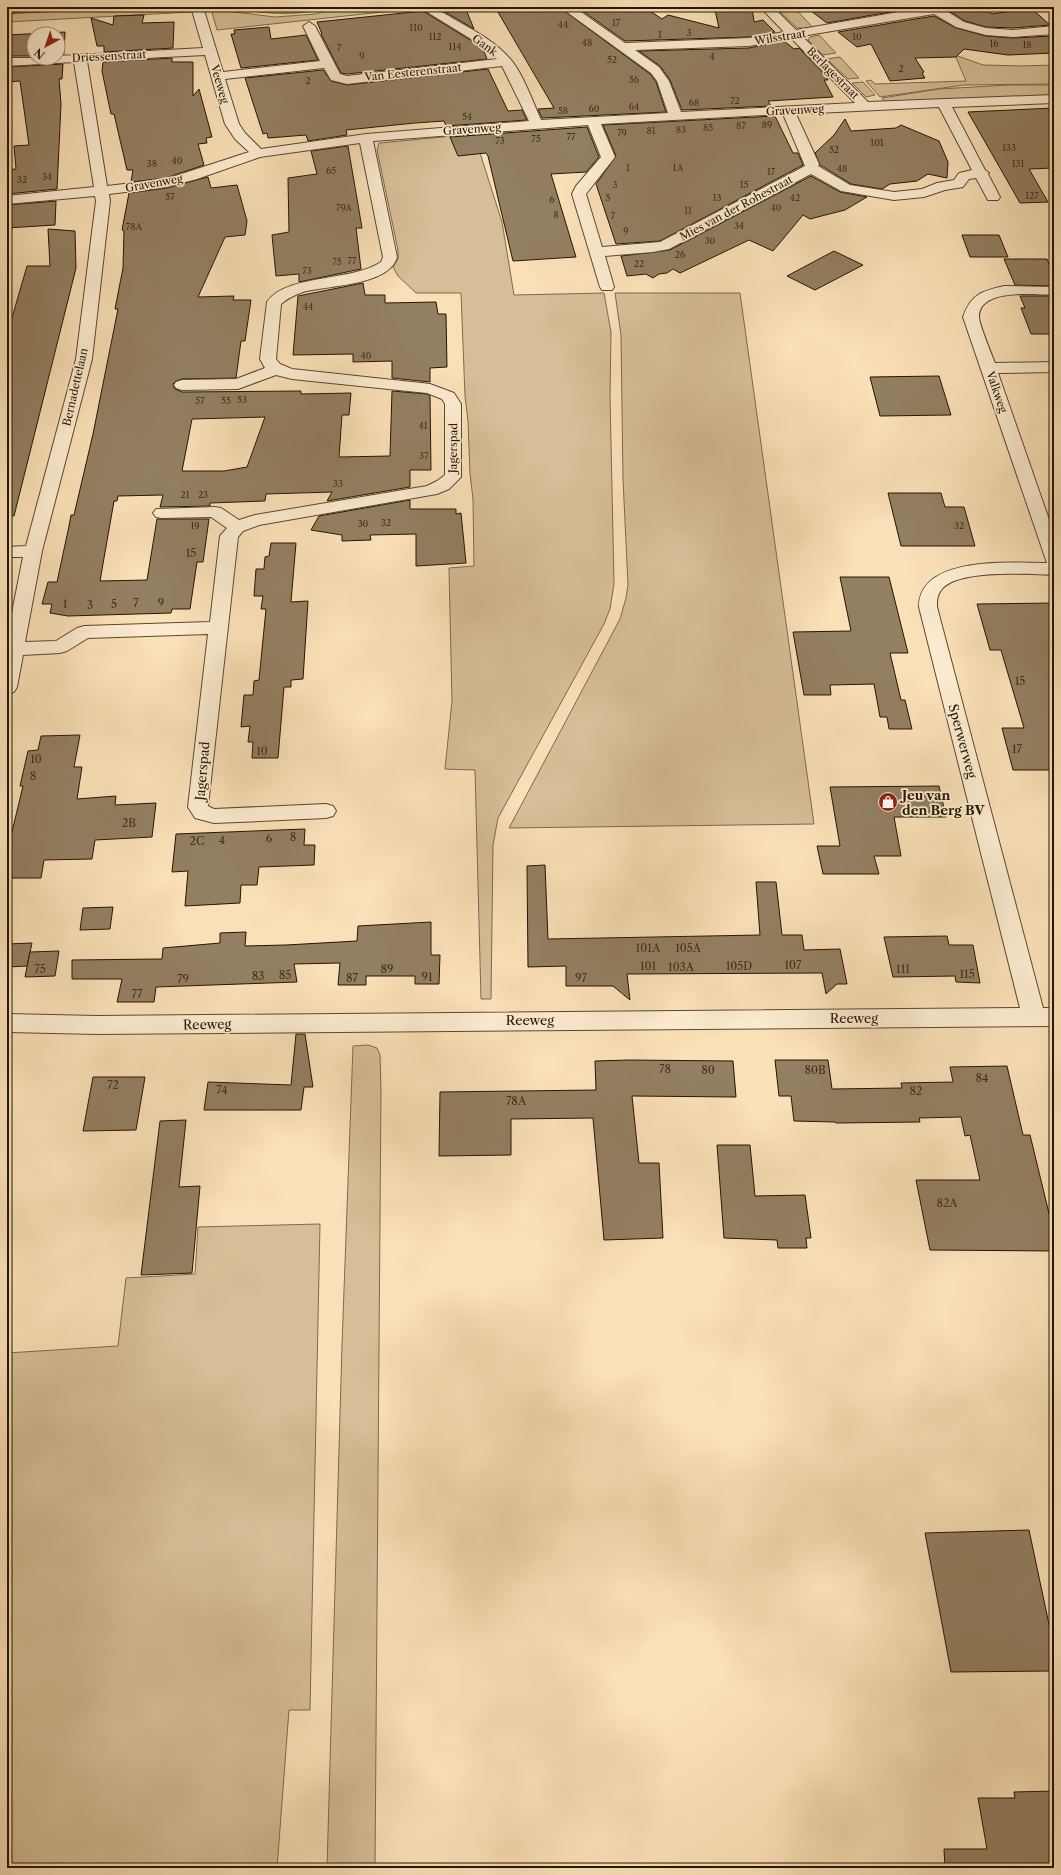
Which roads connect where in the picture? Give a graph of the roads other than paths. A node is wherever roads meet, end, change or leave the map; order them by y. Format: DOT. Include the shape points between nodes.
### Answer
graph roads {
  1 [pos="197,7"];
  2 [pos="425,7"];
  3 [pos="566,7"];
  4 [pos="766,7"];
  5 [pos="934,8"];
  6 [pos="309,26"];
  7 [pos="1054,30"];
  8 [pos="795,35"];
  9 [pos="624,47"];
  10 [pos="211,51"];
  11 [pos="80,58"];
  12 [pos="7,62"];
  13 [pos="506,62"];
  14 [pos="328,64"];
  15 [pos="218,76"];
  16 [pos="1054,99"];
  17 [pos="943,102"];
  18 [pos="865,106"];
  19 [pos="788,110"];
  20 [pos="676,116"];
  21 [pos="593,121"];
  22 [pos="537,124"];
  23 [pos="366,138"];
  24 [pos="258,153"];
  25 [pos="811,168"];
  26 [pos="982,173"];
  27 [pos="100,191"];
  28 [pos="993,196"];
  29 [pos="7,200"];
  30 [pos="597,252"];
  31 [pos="607,287"];
  32 [pos="1054,291"];
  33 [pos="989,368"];
  34 [pos="1054,368"];
  35 [pos="276,369"];
  36 [pos="182,385"];
  37 [pos="162,513"];
  38 [pos="237,527"];
  39 [pos="33,551"];
  40 [pos="7,552"];
  41 [pos="1054,560"];
  42 [pos="1054,569"];
  43 [pos="217,628"];
  44 [pos="15,649"];
  45 [pos="7,688"];
  46 [pos="326,812"];
  47 [pos="1044,1017"];
  48 [pos="7,1022"];
  1 -- 10 [label="street, Veeweg"];
  2 -- 13 [label="street, Gank" via="483,42"];
  3 -- 9 [label="street"];
  4 -- 8 [label="street, Berlagestraat"];
  5 -- 7 [label="street" via="966,26 996,33 1015,35"];
  5 -- 8 [label="street, Wilsstraat"];
  6 -- 14 [label="street, Van Eesterenstraat"];
  8 -- 9 [label="street, Wilsstraat" via="724,44"];
  8 -- 18 [label="street, Berlagestraat"];
  9 -- 20 [label="street" via="655,70 663,81"];
  10 -- 11 [label="street, Driessenstraat"];
  10 -- 15 [label="street, Veeweg"];
  11 -- 12 [label="street, Driessenstraat"];
  11 -- 27 [label="street, Bernadettelaan"];
  13 -- 14 [label="street, Van Eesterenstraat" via="347,80 335,77"];
  13 -- 22 [label="street, Gank"];
  14 -- 15 [label="street"];
  15 -- 24 [label="street, Veeweg" via="232,124 240,136"];
  16 -- 17 [label="street, Gravenweg"];
  17 -- 18 [label="street, Gravenweg"];
  17 -- 26 [label="street"];
  18 -- 19 [label="street, Gravenweg"];
  19 -- 20 [label="street, Gravenweg"];
  19 -- 25 [label="street" via="812,164"];
  20 -- 21 [label="street, Gravenweg"];
  21 -- 22 [label="street, Gravenweg"];
  21 -- 30 [label="street" via="608,158 579,194"];
  22 -- 23 [label="street, Gravenweg"];
  23 -- 24 [label="street, Gravenweg"];
  23 -- 35 [label="street" via="390,257 388,264 375,272 297,290 277,299 274,302 268,359"];
  24 -- 27 [label="street, Gravenweg" via="180,180"];
  25 -- 26 [label="street" via="846,188 894,196 924,193 942,186 958,184 967,175"];
  25 -- 30 [label="street, Mies van der Rohestraat" via="664,246"];
  26 -- 28 [label="street"];
  27 -- 29 [label="street, Gravenweg"];
  27 -- 39 [label="street, Bernadettelaan" via="103,201 84,359"];
  30 -- 31 [label="street"];
  32 -- 33 [label="street, Valkweg" via="1000,291 987,294 975,303 971,310 971,318"];
  33 -- 34 [label="street"];
  33 -- 41 [label="street, Valkweg"];
  35 -- 36 [label="street" via="238,384"];
  35 -- 38 [label="street, Jagerspad" via="292,374 430,389 448,396 454,404 453,477 431,490 255,520"];
  37 -- 38 [label="street" via="215,512"];
  38 -- 43 [label="street, Jagerspad" via="227,542"];
  39 -- 40 [label="street"];
  39 -- 44 [label="street, Bernadettelaan"];
  42 -- 47 [label="street, Sperwerweg" via="973,570 956,573 936,585 929,594 928,607"];
  43 -- 44 [label="street" via="84,632 60,647"];
  43 -- 46 [label="street, Jagerspad" via="198,807 202,813 214,816"];
  44 -- 45 [label="street, Bernadettelaan"];
  47 -- 48 [label="street, Reeweg" via="105,1025"];
}
